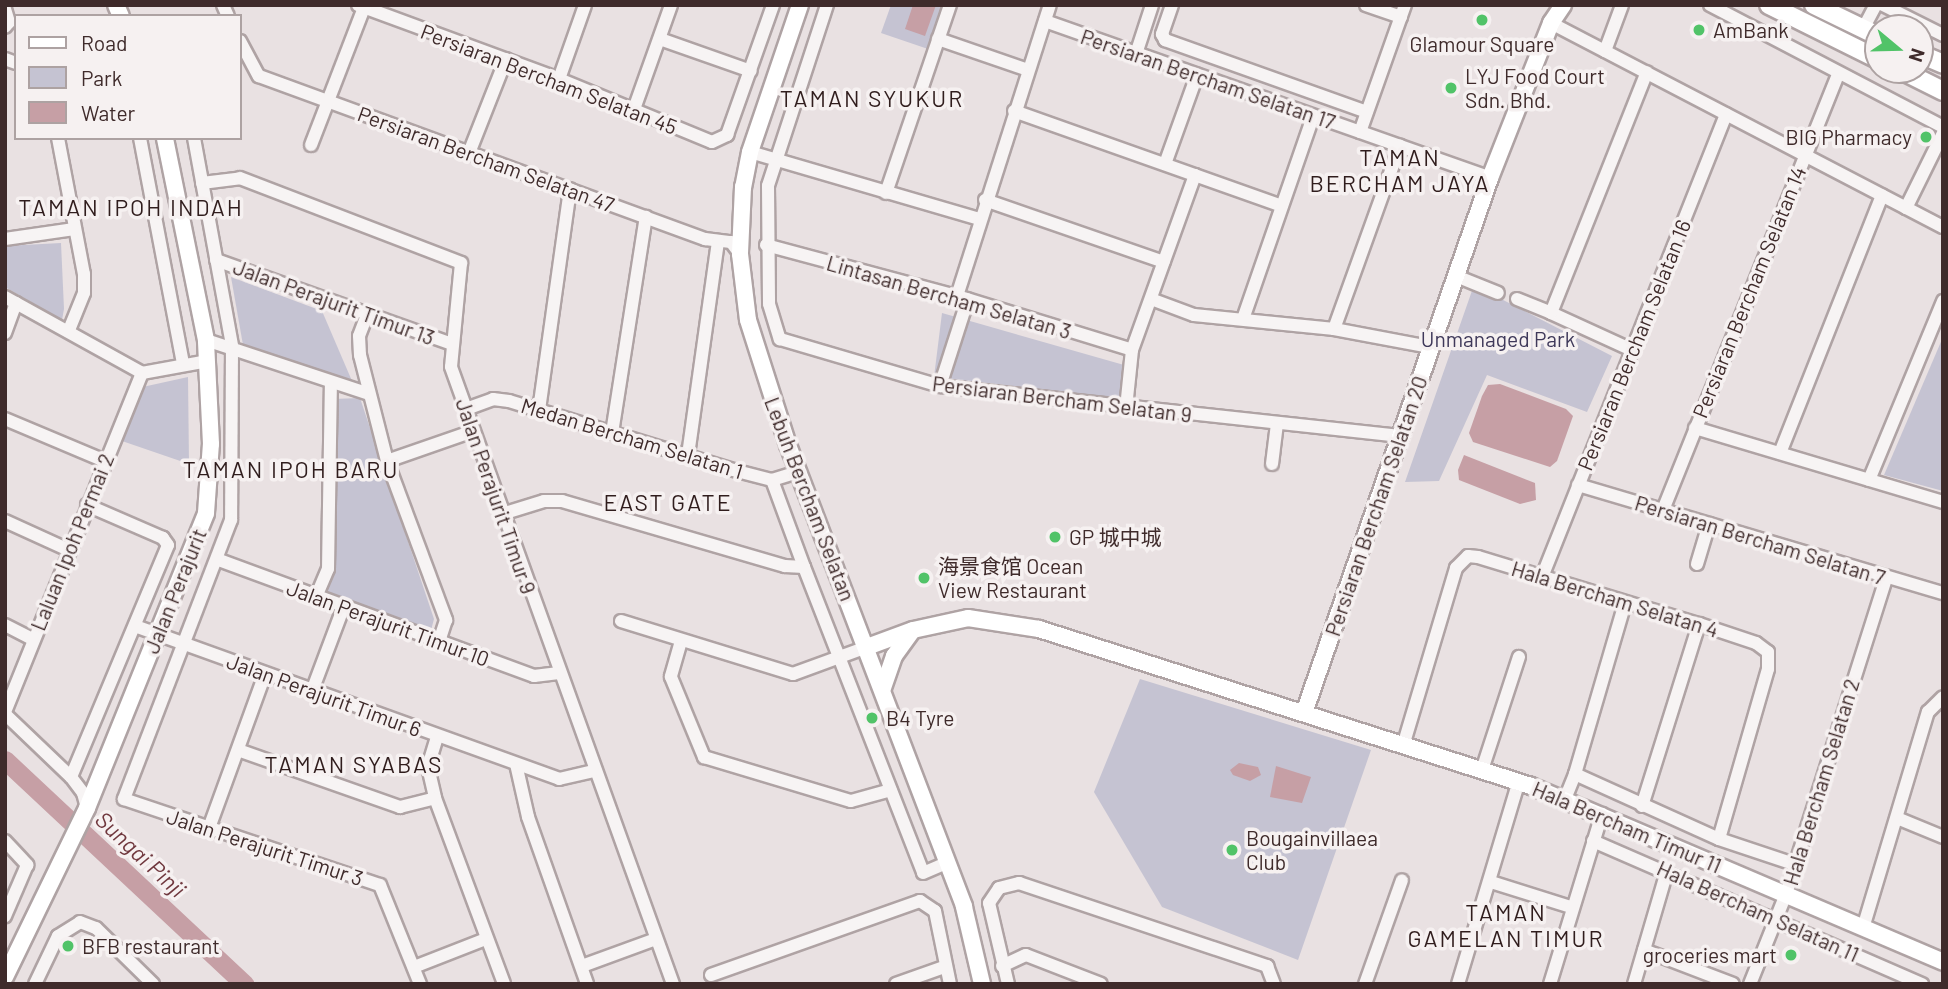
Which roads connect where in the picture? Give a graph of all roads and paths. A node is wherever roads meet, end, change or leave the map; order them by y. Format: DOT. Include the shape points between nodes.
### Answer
graph roads {
  1 [pos="585,5"];
  2 [pos="671,5"];
  3 [pos="773,5"];
  4 [pos="799,5"];
  5 [pos="827,5"];
  6 [pos="950,5"];
  7 [pos="1050,5"];
  8 [pos="1152,5"];
  9 [pos="1172,5"];
  10 [pos="1366,5"];
  11 [pos="1553,5"];
  12 [pos="1563,5"];
  13 [pos="1622,5"];
  14 [pos="1710,5"];
  15 [pos="1769,5"];
  16 [pos="1814,5"];
  17 [pos="1883,5"];
  18 [pos="367,7"];
  19 [pos="5,9"];
  20 [pos="1403,11"];
  21 [pos="1045,22"];
  22 [pos="1551,23"];
  23 [pos="5,27"];
  24 [pos="1864,30"];
  25 [pos="1943,35"];
  26 [pos="660,39"];
  27 [pos="938,39"];
  28 [pos="1853,46"];
  29 [pos="242,48"];
  30 [pos="1864,48"];
  31 [pos="1189,49"];
  32 [pos="1605,51"];
  33 [pos="1864,52"];
  34 [pos="1136,54"];
  35 [pos="506,60"];
  36 [pos="1028,70"];
  37 [pos="1182,70"];
  38 [pos="751,71"];
  39 [pos="1647,72"];
  40 [pos="1197,75"];
  41 [pos="1838,75"];
  42 [pos="559,79"];
  43 [pos="328,101"];
  44 [pos="1014,111"];
  45 [pos="633,112"];
  46 [pos="1367,112"];
  47 [pos="1727,114"];
  48 [pos="1313,117"];
  49 [pos="1943,127"];
  50 [pos="1360,132"];
  51 [pos="1943,133"];
  52 [pos="58,140"];
  53 [pos="140,140"];
  54 [pos="164,140"];
  55 [pos="194,140"];
  56 [pos="311,145"];
  57 [pos="1400,146"];
  58 [pos="750,152"];
  59 [pos="469,153"];
  60 [pos="1804,154"];
  61 [pos="775,161"];
  62 [pos="1165,164"];
  63 [pos="1195,175"];
  64 [pos="172,176"];
  65 [pos="1490,178"];
  66 [pos="149,182"];
  67 [pos="202,183"];
  68 [pos="570,189"];
  69 [pos="886,193"];
  70 [pos="1882,195"];
  71 [pos="985,200"];
  72 [pos="1282,206"];
  73 [pos="1906,208"];
  74 [pos="646,217"];
  75 [pos="979,219"];
  76 [pos="740,224"];
  77 [pos="1943,227"];
  78 [pos="74,229"];
  79 [pos="5,239"];
  80 [pos="721,240"];
  81 [pos="766,245"];
  82 [pos="740,254"];
  83 [pos="216,260"];
  84 [pos="1164,262"];
  85 [pos="1456,276"];
  86 [pos="1499,293"];
  87 [pos="962,297"];
  88 [pos="1151,299"];
  89 [pos="1517,299"];
  90 [pos="11,300"];
  91 [pos="1943,301"];
  92 [pos="1551,313"];
  93 [pos="366,315"];
  94 [pos="1243,319"];
  95 [pos="1334,328"];
  96 [pos="69,330"];
  97 [pos="5,333"];
  98 [pos="206,340"];
  99 [pos="452,344"];
  100 [pos="232,346"];
  101 [pos="1430,347"];
  102 [pos="1132,350"];
  103 [pos="1632,350"];
  104 [pos="208,361"];
  105 [pos="183,364"];
  106 [pos="142,373"];
  107 [pos="331,382"];
  108 [pos="940,386"];
  109 [pos="369,394"];
  110 [pos="1126,408"];
  111 [pos="466,409"];
  112 [pos="539,410"];
  113 [pos="5,419"];
  114 [pos="1277,424"];
  115 [pos="1695,428"];
  116 [pos="473,431"];
  117 [pos="612,433"];
  118 [pos="1401,436"];
  119 [pos="1780,453"];
  120 [pos="688,455"];
  121 [pos="105,461"];
  122 [pos="387,461"];
  123 [pos="1272,464"];
  124 [pos="798,472"];
  125 [pos="772,480"];
  126 [pos="1869,480"];
  127 [pos="1578,485"];
  128 [pos="1943,502"];
  129 [pos="88,505"];
  130 [pos="1663,510"];
  131 [pos="502,514"];
  132 [pos="5,521"];
  133 [pos="1709,524"];
  134 [pos="69,550"];
  135 [pos="219,560"];
  136 [pos="1697,564"];
  137 [pos="804,567"];
  138 [pos="1542,577"];
  139 [pos="1886,578"];
  140 [pos="1943,593"];
  141 [pos="316,597"];
  142 [pos="1625,603"];
  143 [pos="344,606"];
  144 [pos="621,621"];
  145 [pos="1699,624"];
  146 [pos="5,625"];
  147 [pos="135,626"];
  148 [pos="913,630"];
  149 [pos="158,634"];
  150 [pos="33,639"];
  151 [pos="439,641"];
  152 [pos="681,641"];
  153 [pos="182,643"];
  154 [pos="867,647"];
  155 [pos="1519,657"];
  156 [pos="843,658"];
  157 [pos="559,673"];
  158 [pos="265,674"];
  159 [pos="883,688"];
  160 [pos="312,691"];
  161 [pos="1943,696"];
  162 [pos="1304,713"];
  163 [pos="6,715"];
  164 [pos="437,737"];
  165 [pos="1403,746"];
  166 [pos="238,750"];
  167 [pos="516,764"];
  168 [pos="1482,770"];
  169 [pos="593,771"];
  170 [pos="1575,771"];
  171 [pos="72,777"];
  172 [pos="1519,782"];
  173 [pos="891,790"];
  174 [pos="435,797"];
  175 [pos="1565,799"];
  176 [pos="1642,806"];
  177 [pos="87,808"];
  178 [pos="1602,814"];
  179 [pos="1897,818"];
  180 [pos="209,828"];
  181 [pos="1943,837"];
  182 [pos="1719,839"];
  183 [pos="5,841"];
  184 [pos="1593,841"];
  185 [pos="947,863"];
  186 [pos="1794,864"];
  187 [pos="1667,871"];
  188 [pos="1402,880"];
  189 [pos="1491,882"];
  190 [pos="1786,894"];
  191 [pos="1572,907"];
  192 [pos="5,916"];
  193 [pos="1776,917"];
  194 [pos="1863,928"];
  195 [pos="486,939"];
  196 [pos="656,939"];
  197 [pos="1644,950"];
  198 [pos="1943,962"];
  199 [pos="582,966"];
  200 [pos="1002,966"];
  201 [pos="414,967"];
  202 [pos="944,967"];
  203 [pos="6,971"];
  204 [pos="711,975"];
  205 [pos="1093,982"];
  206 [pos="152,983"];
  207 [pos="34,984"];
  208 [pos="420,984"];
  209 [pos="504,984"];
  210 [pos="587,984"];
  211 [pos="673,984"];
  212 [pos="896,984"];
  213 [pos="950,984"];
  214 [pos="982,984"];
  215 [pos="1008,984"];
  216 [pos="1274,984"];
  217 [pos="1365,984"];
  218 [pos="1458,984"];
  219 [pos="1550,984"];
  220 [pos="1634,984"];
  221 [pos="1733,984"];
  222 [pos="1750,984"];
  223 [pos="1922,984"];
  1 -- 42 [label="street"];
  2 -- 26 [label="street"];
  3 -- 38 [label="street"];
  4 -- 58 [label="street, Lebuh Bercham Selatan"];
  5 -- 61 [label="street, Persiaran Bercham Selatan 9"];
  6 -- 27 [label="street"];
  7 -- 21 [label="street"];
  8 -- 34 [label="street"];
  9 -- 31 [label="street" via="1162,36"];
  10 -- 20 [label="street"];
  11 -- 22 [label="street"];
  12 -- 22 [label="street"];
  13 -- 32 [label="street"];
  14 -- 41 [label="street"];
  15 -- 28 [label="main road"];
  16 -- 24 [label="main road"];
  17 -- 25 [label="street"];
  18 -- 35 [label="street, Persiaran Bercham Selatan 45"];
  18 -- 43 [label="street"];
  19 -- 23 [label="street" via="9,18"];
  20 -- 46 [label="street"];
  21 -- 34 [label="street, Persiaran Bercham Selatan 17"];
  21 -- 36 [label="street"];
  22 -- 32 [label="street"];
  22 -- 65 [label="street, Persiaran Bercham Selatan 20"];
  26 -- 38 [label="street"];
  26 -- 45 [label="street"];
  27 -- 36 [label="street"];
  27 -- 69 [label="street"];
  28 -- 30 [label="main road"];
  28 -- 33 [label="main road"];
  29 -- 43 [label="street, Persiaran Bercham Selatan 47" via="257,75"];
  31 -- 37 [label="street"];
  31 -- 46 [label="street"];
  32 -- 39 [label="street"];
  34 -- 37 [label="street, Persiaran Bercham Selatan 17"];
  35 -- 42 [label="street, Persiaran Bercham Selatan 45"];
  35 -- 59 [label="street"];
  36 -- 44 [label="street"];
  37 -- 40 [label="street, Persiaran Bercham Selatan 17"];
  38 -- 45 [label="street, Persiaran Bercham Selatan 45" via="726,137 707,141"];
  39 -- 47 [label="street"];
  39 -- 92 [label="street"];
  40 -- 48 [label="street, Persiaran Bercham Selatan 17"];
  40 -- 62 [label="street"];
  41 -- 49 [label="street"];
  41 -- 60 [label="street, Persiaran Bercham Selatan 14"];
  42 -- 45 [label="street, Persiaran Bercham Selatan 45"];
  43 -- 56 [label="street"];
  43 -- 59 [label="street, Persiaran Bercham Selatan 47"];
  44 -- 62 [label="street"];
  44 -- 71 [label="street"];
  46 -- 50 [label="street"];
  47 -- 60 [label="street"];
  47 -- 103 [label="street, Persiaran Bercham Selatan 16"];
  48 -- 50 [label="street, Persiaran Bercham Selatan 17"];
  48 -- 72 [label="street"];
  50 -- 57 [label="street, Persiaran Bercham Selatan 17"];
  51 -- 73 [label="street"];
  52 -- 78 [label="street"];
  53 -- 66 [label="street"];
  54 -- 64 [label="street, Jalan Perajurit"];
  55 -- 67 [label="street"];
  57 -- 65 [label="street, Persiaran Bercham Selatan 17"];
  57 -- 95 [label="street"];
  58 -- 61 [label="street"];
  58 -- 76 [label="street, Lebuh Bercham Selatan"];
  59 -- 68 [label="street, Persiaran Bercham Selatan 47"];
  60 -- 70 [label="street"];
  60 -- 115 [label="street, Persiaran Bercham Selatan 14"];
  61 -- 69 [label="street"];
  61 -- 81 [label="street, Persiaran Bercham Selatan 9" via="768,186"];
  62 -- 63 [label="street"];
  63 -- 72 [label="street"];
  63 -- 84 [label="street"];
  64 -- 66 [label="street"];
  64 -- 98 [label="street, Jalan Perajurit"];
  65 -- 85 [label="street, Persiaran Bercham Selatan 20"];
  66 -- 105 [label="street"];
  67 -- 83 [label="street"];
  67 -- 99 [label="street, Jalan Perajurit Timur 9" via="240,178 458,260 463,272"];
  68 -- 74 [label="street, Persiaran Bercham Selatan 47"];
  68 -- 112 [label="street"];
  69 -- 75 [label="street"];
  70 -- 73 [label="street"];
  70 -- 119 [label="street"];
  71 -- 75 [label="street"];
  71 -- 84 [label="street"];
  72 -- 94 [label="street"];
  73 -- 77 [label="street"];
  74 -- 80 [label="street, Persiaran Bercham Selatan 47"];
  74 -- 117 [label="street"];
  75 -- 87 [label="street"];
  76 -- 80 [label="street"];
  76 -- 82 [label="street, Lebuh Bercham Selatan"];
  78 -- 79 [label="street"];
  78 -- 96 [label="street" via="84,293"];
  80 -- 82 [label="street, Persiaran Bercham Selatan 47" via="736,246"];
  80 -- 120 [label="street"];
  81 -- 87 [label="street, Lintasan Bercham Selatan 3"];
  81 -- 108 [label="street, Persiaran Bercham Selatan 9" via="769,304 780,339"];
  82 -- 124 [label="street, Lebuh Bercham Selatan" via="759,365"];
  83 -- 93 [label="street, Jalan Perajurit Timur 13"];
  83 -- 100 [label="street"];
  84 -- 88 [label="street"];
  85 -- 86 [label="street"];
  85 -- 101 [label="street, Persiaran Bercham Selatan 20"];
  87 -- 102 [label="street, Lintasan Bercham Selatan 3"];
  87 -- 108 [label="street"];
  88 -- 94 [label="street" via="1194,315"];
  88 -- 102 [label="street"];
  89 -- 92 [label="street"];
  90 -- 96 [label="street"];
  90 -- 97 [label="street"];
  91 -- 126 [label="street"];
  92 -- 103 [label="street"];
  93 -- 99 [label="street, Jalan Perajurit Timur 13"];
  93 -- 109 [label="street" via="359,336"];
  94 -- 95 [label="street"];
  95 -- 101 [label="street"];
  96 -- 106 [label="street"];
  98 -- 100 [label="street"];
  98 -- 104 [label="street, Jalan Perajurit"];
  99 -- 111 [label="street, Jalan Perajurit Timur 9" via="451,367"];
  100 -- 107 [label="street"];
  100 -- 135 [label="street" via="231,520"];
  101 -- 118 [label="street, Persiaran Bercham Selatan 20"];
  102 -- 110 [label="street"];
  103 -- 127 [label="street, Persiaran Bercham Selatan 16"];
  104 -- 105 [label="street"];
  104 -- 149 [label="street, Jalan Perajurit" via="211,444 206,513"];
  105 -- 106 [label="street"];
  106 -- 121 [label="street, Laluan Ipoh Permai 2"];
  107 -- 109 [label="street"];
  107 -- 141 [label="street" via="328,569"];
  108 -- 110 [label="street, Persiaran Bercham Selatan 9"];
  109 -- 122 [label="street"];
  110 -- 114 [label="street, Persiaran Bercham Selatan 9"];
  111 -- 112 [label="street, Medan Bercham Selatan 1" via="494,399"];
  111 -- 116 [label="street, Jalan Perajurit Timur 9"];
  112 -- 117 [label="street, Medan Bercham Selatan 1"];
  113 -- 121 [label="street"];
  114 -- 118 [label="street, Persiaran Bercham Selatan 9"];
  114 -- 123 [label="street"];
  115 -- 119 [label="street"];
  115 -- 130 [label="street, Persiaran Bercham Selatan 14"];
  116 -- 122 [label="street"];
  116 -- 131 [label="street, Jalan Perajurit Timur 9"];
  117 -- 120 [label="street, Medan Bercham Selatan 1"];
  118 -- 162 [label="street, Persiaran Bercham Selatan 20"];
  119 -- 126 [label="street"];
  120 -- 125 [label="street, Medan Bercham Selatan 1"];
  121 -- 129 [label="street, Laluan Ipoh Permai 2"];
  122 -- 151 [label="street" via="446,620"];
  124 -- 125 [label="street, Medan Bercham Selatan 1"];
  124 -- 154 [label="street, Lebuh Bercham Selatan"];
  125 -- 137 [label="street"];
  126 -- 128 [label="street"];
  127 -- 130 [label="street, Persiaran Bercham Selatan 7"];
  127 -- 138 [label="street, Persiaran Bercham Selatan 16"];
  129 -- 134 [label="street, Laluan Ipoh Permai 2"];
  129 -- 147 [label="street" via="167,542"];
  130 -- 133 [label="street, Persiaran Bercham Selatan 7"];
  131 -- 137 [label="street" via="544,501 562,501 785,566"];
  131 -- 157 [label="street, Jalan Perajurit Timur 9"];
  132 -- 134 [label="street"];
  133 -- 136 [label="street"];
  133 -- 139 [label="street, Persiaran Bercham Selatan 7"];
  134 -- 150 [label="street, Laluan Ipoh Permai 2"];
  135 -- 141 [label="street, Jalan Perajurit Timur 10"];
  135 -- 153 [label="street"];
  137 -- 156 [label="street"];
  138 -- 142 [label="street, Hala Bercham Selatan 4"];
  138 -- 165 [label="street, Hala Bercham Selatan 4" via="1478,557 1461,560"];
  139 -- 140 [label="street, Persiaran Bercham Selatan 7"];
  139 -- 186 [label="street, Hala Bercham Selatan 2"];
  141 -- 143 [label="street, Jalan Perajurit Timur 10"];
  142 -- 145 [label="street, Hala Bercham Selatan 4"];
  142 -- 170 [label="street"];
  143 -- 151 [label="street, Jalan Perajurit Timur 10"];
  143 -- 160 [label="street"];
  144 -- 152 [label="street"];
  145 -- 176 [label="street"];
  145 -- 182 [label="street, Hala Bercham Selatan 4" via="1763,646 1770,660"];
  146 -- 150 [label="street"];
  147 -- 149 [label="street, Jalan Perajurit Timur 6"];
  147 -- 171 [label="street"];
  148 -- 154 [label="street, Hala Bercham Timur 11"];
  148 -- 159 [label="street" via="894,656"];
  148 -- 162 [label="street, Hala Bercham Timur 11" via="968,618 1019,624"];
  149 -- 153 [label="street, Jalan Perajurit Timur 6"];
  149 -- 177 [label="street, Jalan Perajurit"];
  150 -- 163 [label="street, Laluan Ipoh Permai 2"];
  151 -- 157 [label="street, Jalan Perajurit Timur 10" via="534,676"];
  152 -- 156 [label="street" via="793,674"];
  152 -- 173 [label="street" via="670,675 704,758 851,801"];
  153 -- 158 [label="street, Jalan Perajurit Timur 6"];
  153 -- 180 [label="street, Jalan Perajurit Timur 3" via="124,793 128,803"];
  154 -- 156 [label="street"];
  154 -- 159 [label="street, Lebuh Bercham Selatan"];
  155 -- 168 [label="street"];
  156 -- 173 [label="street"];
  157 -- 169 [label="street, Jalan Perajurit Timur 9"];
  158 -- 160 [label="street, Jalan Perajurit Timur 6"];
  158 -- 166 [label="street"];
  159 -- 185 [label="street, Lebuh Bercham Selatan"];
  160 -- 164 [label="street, Jalan Perajurit Timur 6"];
  161 -- 179 [label="street" via="1927,712"];
  162 -- 165 [label="street, Hala Bercham Timur 11"];
  163 -- 171 [label="street"];
  164 -- 167 [label="street, Jalan Perajurit Timur 6"];
  164 -- 174 [label="street" via="428,767"];
  165 -- 168 [label="street, Hala Bercham Timur 11"];
  166 -- 174 [label="street" via="400,807"];
  166 -- 180 [label="street"];
  167 -- 169 [label="street, Jalan Perajurit Timur 6" via="561,780"];
  167 -- 199 [label="street" via="528,817"];
  168 -- 172 [label="street, Hala Bercham Timur 11"];
  169 -- 196 [label="street, Jalan Perajurit Timur 9"];
  170 -- 175 [label="street"];
  170 -- 176 [label="street"];
  171 -- 177 [label="street"];
  172 -- 175 [label="street, Hala Bercham Timur 11"];
  172 -- 189 [label="street"];
  173 -- 185 [label="street" via="923,873"];
  174 -- 195 [label="street"];
  175 -- 178 [label="street, Hala Bercham Timur 11"];
  176 -- 182 [label="street"];
  177 -- 203 [label="street, Jalan Perajurit"];
  178 -- 184 [label="street"];
  178 -- 190 [label="street, Hala Bercham Timur 11"];
  179 -- 181 [label="street"];
  179 -- 194 [label="street"];
  180 -- 201 [label="street, Jalan Perajurit Timur 3" via="380,885"];
  182 -- 186 [label="street"];
  183 -- 192 [label="street" via="27,862"];
  184 -- 187 [label="street, Hala Bercham Selatan 11"];
  184 -- 191 [label="street"];
  185 -- 214 [label="street, Lebuh Bercham Selatan" via="964,907"];
  186 -- 190 [label="street, Hala Bercham Selatan 2"];
  187 -- 193 [label="street, Hala Bercham Selatan 11"];
  187 -- 197 [label="street"];
  188 -- 217 [label="street"];
  189 -- 191 [label="street"];
  189 -- 218 [label="street"];
  190 -- 193 [label="street, Hala Bercham Selatan 2"];
  190 -- 194 [label="street, Hala Bercham Timur 11"];
  191 -- 219 [label="street"];
  193 -- 222 [label="street, Hala Bercham Selatan 2"];
  193 -- 223 [label="street, Hala Bercham Selatan 11"];
  194 -- 198 [label="street, Hala Bercham Timur 11"];
  195 -- 201 [label="street"];
  195 -- 209 [label="street"];
  196 -- 199 [label="street"];
  196 -- 211 [label="street, Jalan Perajurit Timur 9"];
  197 -- 220 [label="street"];
  197 -- 221 [label="street"];
  199 -- 210 [label="street"];
  200 -- 205 [label="street" via="1026,955"];
  200 -- 215 [label="street"];
  200 -- 216 [label="street" via="989,915 992,894 1012,883 1038,887 1267,966"];
  201 -- 208 [label="street, Jalan Perajurit Timur 3"];
  202 -- 204 [label="street" via="934,911 926,903 914,901"];
  202 -- 212 [label="street"];
  202 -- 213 [label="street"];
  206 -- 207 [label="street" via="89,923 63,928"];
}
